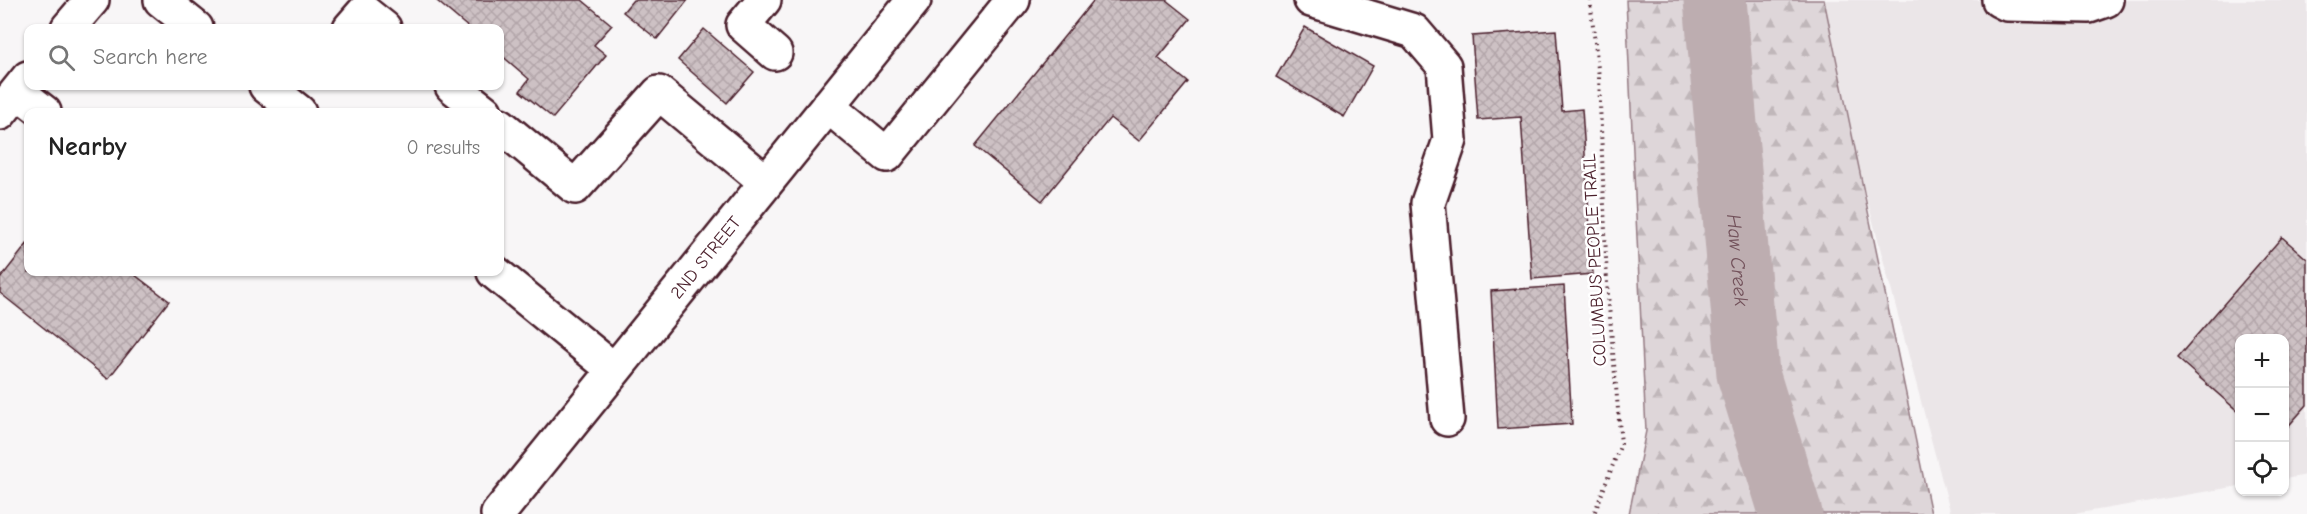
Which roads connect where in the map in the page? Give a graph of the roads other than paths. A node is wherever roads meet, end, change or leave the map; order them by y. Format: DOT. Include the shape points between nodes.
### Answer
graph roads {
  1 [pos="92,0"];
  2 [pos="161,0"];
  3 [pos="764,0"];
  4 [pos="914,0"];
  5 [pos="1013,0"];
  6 [pos="1311,0"];
  7 [pos="1999,0"];
  8 [pos="2106,0"];
  9 [pos="72,24"];
  10 [pos="191,24"];
  11 [pos="354,24"];
  12 [pos="379,24"];
  13 [pos="775,53"];
  14 [pos="457,90"];
  15 [pos="15,94"];
  16 [pos="828,106"];
  17 [pos="38,108"];
  18 [pos="480,108"];
  19 [pos="504,128"];
  20 [pos="766,182"];
  21 [pos="499,276"];
  22 [pos="614,370"];
  23 [pos="1448,419"];
  24 [pos="498,514"];
  1 -- 9 [label="main road"];
  2 -- 10 [label="main road"];
  3 -- 13 [label="main road" via="743,25"];
  4 -- 16 [label="main road, 2ND STREET"];
  5 -- 16 [label="main road" via="888,156"];
  6 -- 23 [label="main road" via="1414,31 1444,66 1450,140 1428,203"];
  7 -- 8 [label="main road" via="2007,4 2089,6"];
  11 -- 12 [label="main road" via="364,12"];
  14 -- 18 [label="main road"];
  15 -- 17 [label="main road"];
  16 -- 20 [label="main road, 2ND STREET"];
  19 -- 20 [label="main road" via="575,187 659,93"];
  20 -- 22 [label="main road, 2ND STREET"];
  21 -- 22 [label="main road"];
  22 -- 24 [label="main road, 2ND STREET"];
}
